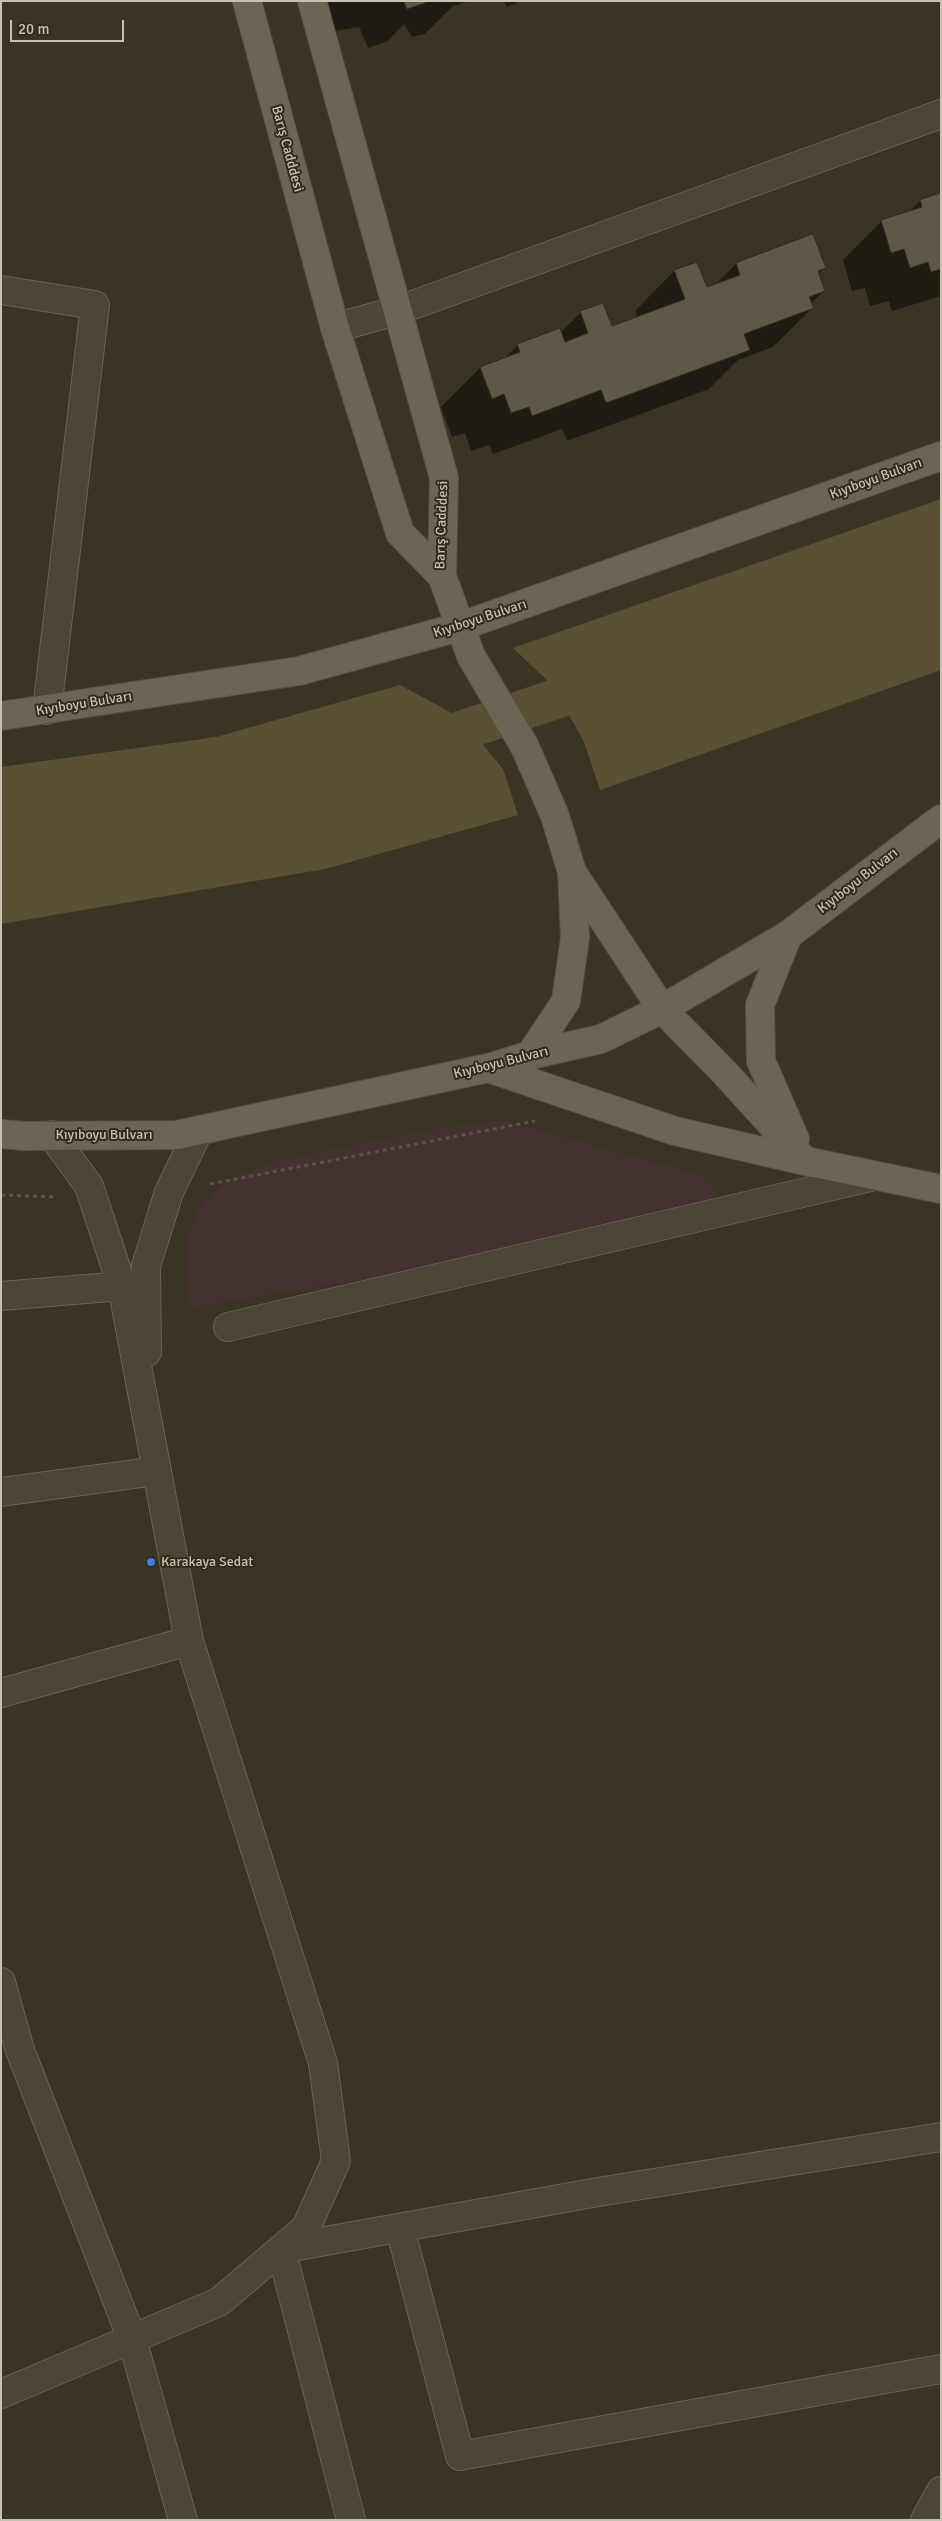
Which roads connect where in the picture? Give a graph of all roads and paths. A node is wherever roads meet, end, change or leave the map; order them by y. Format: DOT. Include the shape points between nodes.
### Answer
graph roads {
  1 [pos="247,1"];
  2 [pos="312,1"];
  3 [pos="941,114"];
  4 [pos="1,290"];
  5 [pos="399,310"];
  6 [pos="335,328"];
  7 [pos="941,456"];
  8 [pos="442,576"];
  9 [pos="459,627"];
  10 [pos="47,710"];
  11 [pos="1,716"];
  12 [pos="941,819"];
  13 [pos="572,872"];
  14 [pos="788,935"];
  15 [pos="662,1009"];
  16 [pos="530,1055"];
  17 [pos="488,1068"];
  18 [pos="545,1119"];
  19 [pos="198,1130"];
  20 [pos="1,1134"];
  21 [pos="52,1136"];
  22 [pos="805,1162"];
  23 [pos="874,1176"];
  24 [pos="941,1189"];
  25 [pos="169,1192"];
  26 [pos="1,1195"];
  27 [pos="92,1195"];
  28 [pos="122,1286"];
  29 [pos="1,1296"];
  30 [pos="228,1327"];
  31 [pos="148,1428"];
  32 [pos="157,1471"];
  33 [pos="1,1492"];
  34 [pos="189,1641"];
  35 [pos="1,1693"];
  36 [pos="1,1982"];
  37 [pos="11,2053"];
  38 [pos="941,2137"];
  39 [pos="400,2228"];
  40 [pos="281,2249"];
  41 [pos="132,2339"];
  42 [pos="940,2374"];
  43 [pos="1,2394"];
  44 [pos="941,2491"];
  45 [pos="183,2520"];
  46 [pos="351,2520"];
  47 [pos="925,2520"];
  1 -- 6 [label="main road, Barış Cadddesi"];
  2 -- 5 [label="main road, Barış Cadddesi"];
  3 -- 5 [label="street"];
  4 -- 10 [label="street" via="96,305"];
  5 -- 6 [label="street"];
  5 -- 8 [label="main road, Barış Cadddesi" via="444,478"];
  6 -- 8 [label="main road, Barış Cadddesi" via="400,533"];
  7 -- 9 [label="main road, Kıyıboyu Bulvarı"];
  8 -- 9 [label="main road"];
  9 -- 10 [label="main road, Kıyıboyu Bulvarı" via="300,671"];
  9 -- 13 [label="main road" via="471,656 525,747 555,816"];
  10 -- 11 [label="main road, Kıyıboyu Bulvarı"];
  12 -- 14 [label="main road, Kıyıboyu Bulvarı"];
  13 -- 15 [label="main road"];
  13 -- 16 [label="main road" via="575,938 566,1001"];
  14 -- 15 [label="main road, Kıyıboyu Bulvarı"];
  14 -- 22 [label="main road" via="760,1005 762,1061"];
  15 -- 16 [label="main road, Kıyıboyu Bulvarı" via="601,1039"];
  15 -- 22 [label="main road"];
  16 -- 17 [label="main road, Kıyıboyu Bulvarı"];
  17 -- 19 [label="main road, Kıyıboyu Bulvarı"];
  17 -- 22 [label="main road" via="675,1131"];
  18 -- 25 [label="path"];
  19 -- 21 [label="main road, Kıyıboyu Bulvarı" via="177,1135"];
  19 -- 25 [label="street"];
  20 -- 21 [label="main road, Kıyıboyu Bulvarı"];
  21 -- 27 [label="street" via="89,1186"];
  22 -- 23 [label="main road"];
  23 -- 24 [label="main road"];
  23 -- 30 [label="street"];
  25 -- 31 [label="street" via="146,1266"];
  26 -- 27 [label="path" via="45,1198"];
  27 -- 28 [label="street"];
  28 -- 29 [label="street"];
  28 -- 31 [label="street"];
  31 -- 32 [label="street"];
  32 -- 33 [label="street"];
  32 -- 34 [label="street"];
  34 -- 35 [label="street"];
  34 -- 40 [label="street" via="323,2063 336,2161 306,2228"];
  36 -- 37 [label="street"];
  37 -- 41 [label="street"];
  38 -- 39 [label="street" via="598,2192"];
  39 -- 40 [label="street"];
  39 -- 42 [label="street" via="460,2456"];
  40 -- 41 [label="street" via="219,2302"];
  40 -- 46 [label="street"];
  41 -- 43 [label="street"];
  41 -- 45 [label="street"];
  44 -- 47 [label="street"];
}
